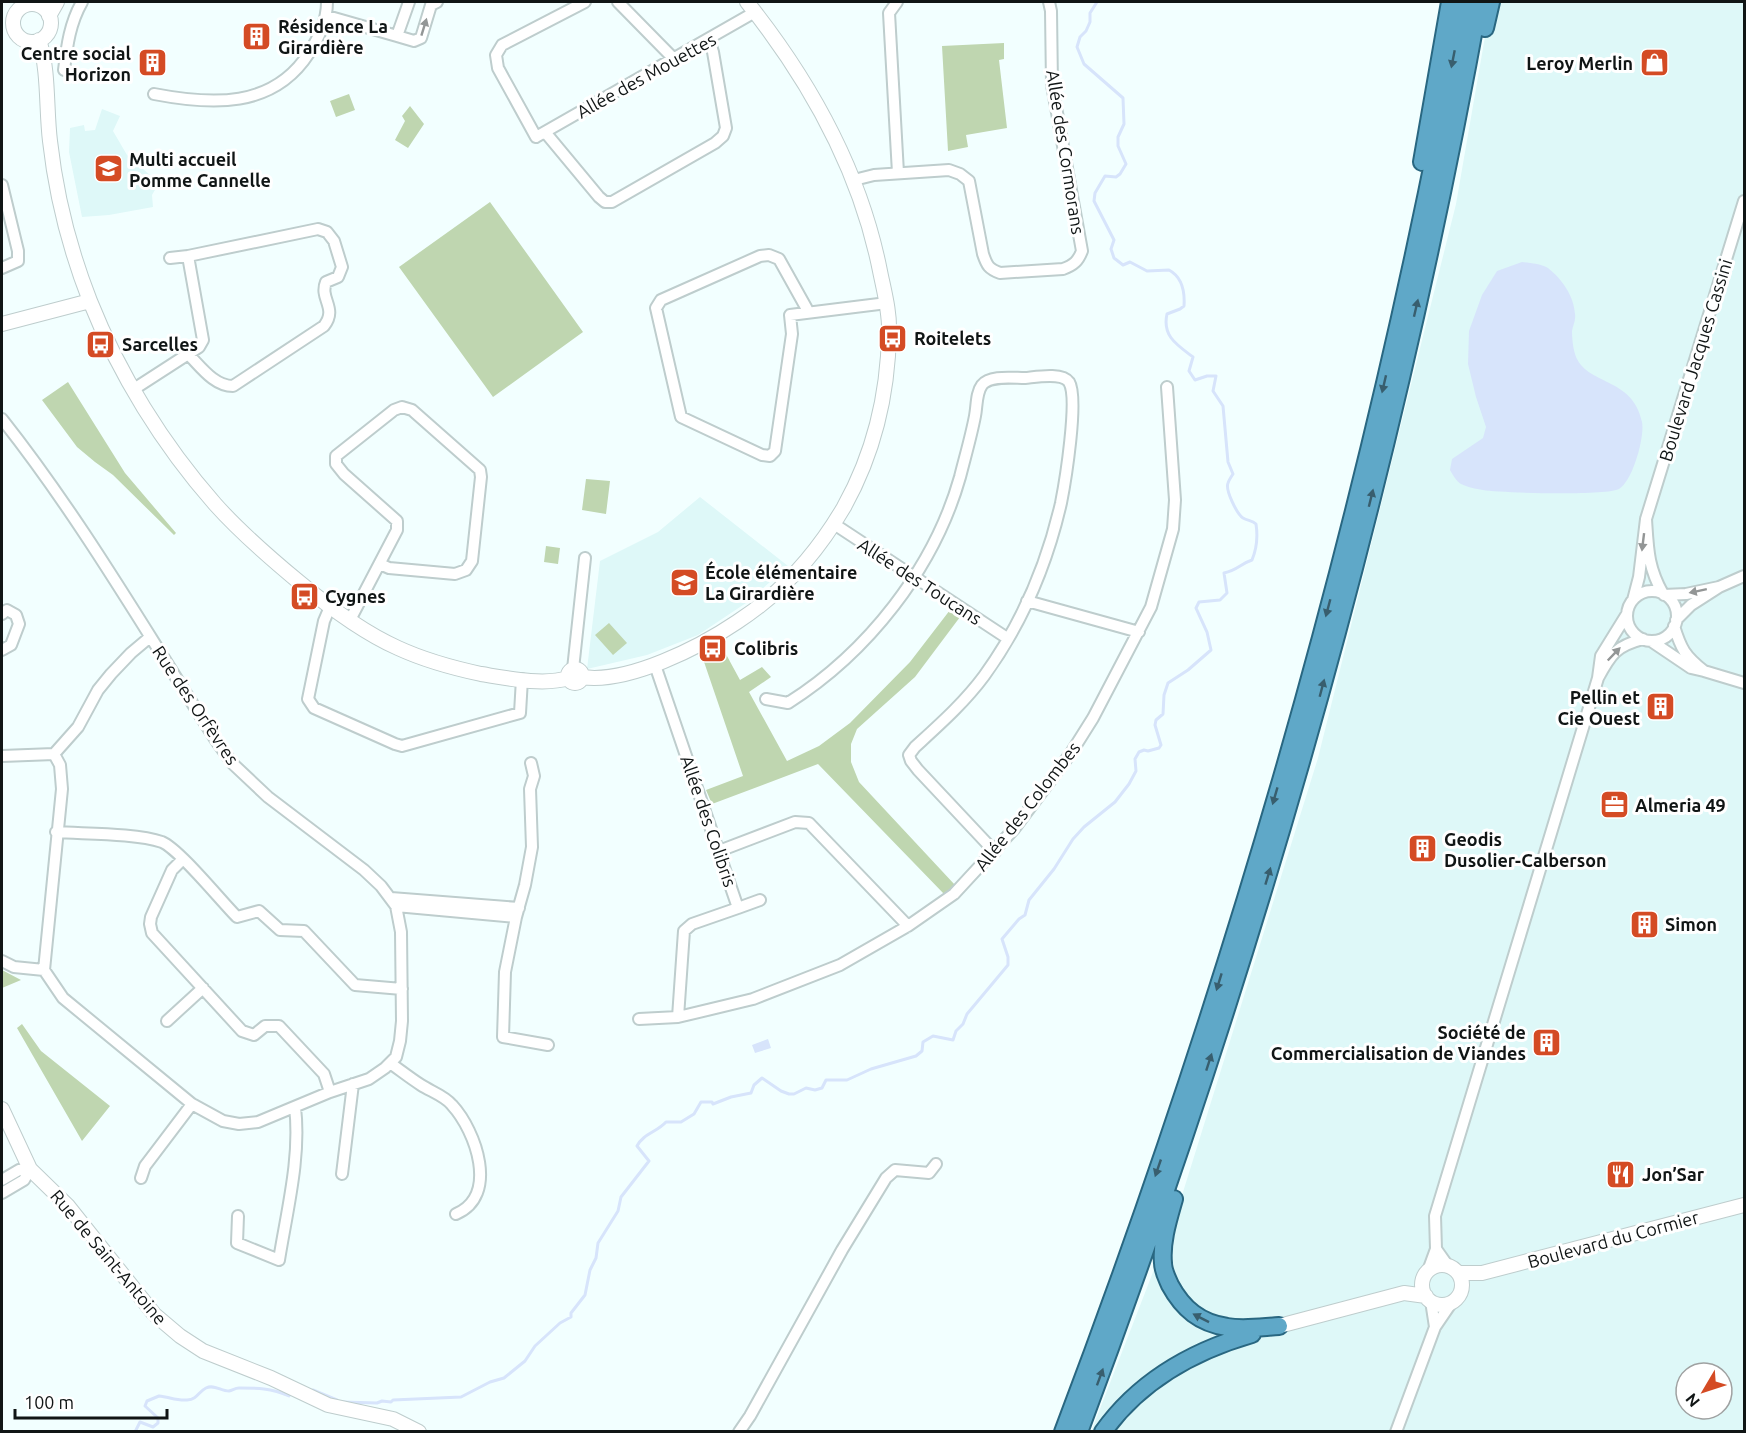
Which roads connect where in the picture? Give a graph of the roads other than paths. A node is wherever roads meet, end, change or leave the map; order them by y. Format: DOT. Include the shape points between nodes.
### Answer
graph roads {
  1 [pos="57,2"];
  2 [pos="82,2"];
  3 [pos="327,2"];
  4 [pos="409,2"];
  5 [pos="437,2"];
  6 [pos="585,2"];
  7 [pos="618,2"];
  8 [pos="897,2"];
  9 [pos="1049,2"];
  10 [pos="1450,2"];
  11 [pos="1464,2"];
  12 [pos="1479,2"];
  13 [pos="1491,2"];
  14 [pos="39,3"];
  15 [pos="751,7"];
  16 [pos="49,16"];
  17 [pos="327,16"];
  18 [pos="7,26"];
  19 [pos="397,36"];
  20 [pos="39,40"];
  21 [pos="709,40"];
  22 [pos="674,59"];
  23 [pos="45,74"];
  24 [pos="154,94"];
  25 [pos="1459,111"];
  26 [pos="541,134"];
  27 [pos="898,173"];
  28 [pos="854,180"];
  29 [pos="2,185"];
  30 [pos="1744,201"];
  31 [pos="1416,245"];
  32 [pos="188,256"];
  33 [pos="170,258"];
  34 [pos="2,268"];
  35 [pos="90,301"];
  36 [pos="887,303"];
  37 [pos="808,311"];
  38 [pos="2,324"];
  39 [pos="188,354"];
  40 [pos="1167,387"];
  41 [pos="134,389"];
  42 [pos="2,419"];
  43 [pos="1646,519"];
  44 [pos="834,524"];
  45 [pos="585,558"];
  46 [pos="380,564"];
  47 [pos="1744,576"];
  48 [pos="914,577"];
  49 [pos="1719,587"];
  50 [pos="1664,595"];
  51 [pos="1634,600"];
  52 [pos="1027,601"];
  53 [pos="330,607"];
  54 [pos="2,614"];
  55 [pos="1627,614"];
  56 [pos="350,620"];
  57 [pos="1675,623"];
  58 [pos="1139,632"];
  59 [pos="150,638"];
  60 [pos="1007,638"];
  61 [pos="1647,640"];
  62 [pos="2,650"];
  63 [pos="655,665"];
  64 [pos="1704,670"];
  65 [pos="574,675"];
  66 [pos="1598,678"];
  67 [pos="522,679"];
  68 [pos="1744,683"];
  69 [pos="766,699"];
  70 [pos="54,754"];
  71 [pos="2,756"];
  72 [pos="531,763"];
  73 [pos="56,832"];
  74 [pos="719,851"];
  75 [pos="995,852"];
  76 [pos="183,859"];
  77 [pos="760,900"];
  78 [pos="394,902"];
  79 [pos="738,908"];
  80 [pos="517,913"];
  81 [pos="908,926"];
  82 [pos="2,961"];
  83 [pos="44,970"];
  84 [pos="203,988"];
  85 [pos="402,989"];
  86 [pos="678,1017"];
  87 [pos="639,1019"];
  88 [pos="167,1021"];
  89 [pos="548,1045"];
  90 [pos="390,1063"];
  91 [pos="353,1084"];
  92 [pos="330,1092"];
  93 [pos="192,1104"];
  94 [pos="295,1107"];
  95 [pos="2,1108"];
  96 [pos="1192,1118"];
  97 [pos="936,1164"];
  98 [pos="30,1169"];
  99 [pos="342,1174"];
  100 [pos="141,1178"];
  101 [pos="2,1180"];
  102 [pos="2,1193"];
  103 [pos="1744,1205"];
  104 [pos="456,1214"];
  105 [pos="238,1216"];
  106 [pos="1436,1250"];
  107 [pos="1453,1270"];
  108 [pos="1482,1273"];
  109 [pos="1426,1275"];
  110 [pos="1404,1293"];
  111 [pos="1457,1297"];
  112 [pos="1429,1299"];
  113 [pos="1279,1326"];
  114 [pos="1435,1327"];
  115 [pos="419,1431"];
  116 [pos="739,1431"];
  117 [pos="1063,1431"];
  118 [pos="1079,1431"];
  119 [pos="1103,1431"];
  120 [pos="1396,1431"];
  1 -- 16 [label="street"];
  2 -- 23 [label="street" via="67,43 67,70"];
  3 -- 17 [label="street"];
  4 -- 19 [label="street"];
  19 -- 5 [label="street, one-way" via="414,41 421,38 431,5"];
  6 -- 26 [label="street" via="502,45 496,55 498,68"];
  7 -- 22 [label="street"];
  8 -- 27 [label="street" via="889,13"];
  9 -- 27 [label="street, Allée des Cormorans" via="1052,85 1082,251 1078,260 1063,269 1000,273 991,270 983,254 969,181 949,170"];
  10 -- 31 [label="highway" via="1410,228"];
  11 -- 31 [label="highway, one-way"];
  12 -- 25 [label="highway"];
  13 -- 25 [label="highway" via="1469,98"];
  14 -- 16 [label="street"];
  14 -- 18 [label="street" via="19,9"];
  15 -- 21 [label="street, Allée des Mouettes"];
  15 -- 28 [label="street" via="816,100"];
  16 -- 20 [label="street" via="49,32"];
  17 -- 19 [label="street"];
  17 -- 24 [label="street" via="304,61 266,92 238,100 205,101"];
  18 -- 20 [label="street" via="23,39"];
  20 -- 23 [label="street"];
  21 -- 22 [label="street, Allée des Mouettes"];
  21 -- 26 [label="street" via="726,128 723,136 612,202 599,197"];
  22 -- 26 [label="street, Allée des Mouettes"];
  23 -- 35 [label="street" via="57,187"];
  96 -- 25 [label="highway, one-way" via="1322,688 1396,398"];
  27 -- 28 [label="street, Allée des Cormorans"];
  28 -- 36 [label="street"];
  29 -- 34 [label="street" via="18,251 18,261"];
  30 -- 43 [label="street, Boulevard Jacques Cassini"];
  31 -- 117 [label="highway, one-way" via="1342,551 1255,867 1158,1168"];
  32 -- 33 [label="street"];
  32 -- 39 [label="street" via="202,340"];
  32 -- 39 [label="street" via="318,229 334,241 342,267 338,277 326,282 324,288 330,312 324,326 233,386 223,386 213,379"];
  35 -- 38 [label="street"];
  35 -- 41 [label="street"];
  36 -- 37 [label="street"];
  36 -- 44 [label="street" via="889,334 883,399 868,457"];
  37 -- 37 [label="street" via="790,315 792,334 775,451 770,456 681,417 656,308 661,300 769,255 779,259"];
  39 -- 41 [label="street"];
  40 -- 58 [label="street, Allée des Colombes" via="1173,529 1151,607"];
  41 -- 53 [label="street" via="154,424 215,505"];
  42 -- 59 [label="street, Rue des Orfèvres" via="70,513"];
  43 -- 50 [label="street, Boulevard Jacques Cassini" via="1653,576"];
  43 -- 51 [label="street, Boulevard Jacques Cassini, one-way"];
  44 -- 48 [label="street, Allée des Toucans"];
  44 -- 63 [label="street" via="810,557 755,610 720,634"];
  45 -- 65 [label="street"];
  46 -- 46 [label="street" via="397,530 397,521 344,474 336,464 336,456 402,407 412,410 480,470 472,561 466,570 455,574"];
  46 -- 56 [label="street"];
  47 -- 49 [label="street"];
  48 -- 52 [label="street" via="956,492 983,384 990,379 1062,377 1071,390 1067,471 1052,535"];
  48 -- 60 [label="street, Allée des Toucans"];
  48 -- 69 [label="street" via="873,631 811,688 788,703"];
  49 -- 50 [label="street, one-way"];
  49 -- 57 [label="street" via="1691,605"];
  50 -- 51 [label="street" via="1647,592"];
  50 -- 57 [label="street" via="1674,606"];
  51 -- 55 [label="street"];
  52 -- 58 [label="street"];
  52 -- 60 [label="street"];
  53 -- 56 [label="street"];
  53 -- 67 [label="street" via="308,699 314,708 402,747 520,713"];
  54 -- 62 [label="street" via="7,610 16,615 19,624 11,645"];
  55 -- 61 [label="street" via="1631,629"];
  55 -- 66 [label="street" via="1601,657"];
  56 -- 67 [label="street" via="426,659 464,670"];
  57 -- 61 [label="street" via="1665,637"];
  57 -- 64 [label="street" via="1681,649"];
  58 -- 75 [label="street, Allée des Colombes" via="1071,753"];
  59 -- 70 [label="street" via="111,674 78,728"];
  59 -- 78 [label="street, Rue des Orfèvres" via="233,764 268,797 364,870"];
  60 -- 75 [label="street" via="984,676 909,755 918,770"];
  61 -- 64 [label="street" via="1691,668"];
  66 -- 61 [label="street, one-way" via="1615,651 1625,644"];
  63 -- 65 [label="street" via="597,678"];
  63 -- 74 [label="street, Allée des Colibris"];
  64 -- 68 [label="street"];
  65 -- 67 [label="street" via="561,681"];
  66 -- 106 [label="street" via="1435,1216"];
  70 -- 71 [label="street"];
  70 -- 73 [label="street" via="60,765 62,789"];
  72 -- 80 [label="street" via="532,847"];
  73 -- 76 [label="street" via="143,838 164,843"];
  73 -- 83 [label="street"];
  74 -- 79 [label="street, Allée des Colibris"];
  74 -- 81 [label="street" via="795,822 809,823"];
  75 -- 81 [label="street, Allée des Colombes" via="954,894"];
  76 -- 84 [label="street" via="172,870 150,924 152,933"];
  76 -- 85 [label="street" via="237,917 259,911 280,930 304,932 355,985"];
  77 -- 79 [label="street"];
  78 -- 80 [label="street"];
  78 -- 85 [label="street" via="401,932"];
  79 -- 86 [label="street, Allée des Colibris" via="692,924 684,931"];
  80 -- 89 [label="street" via="505,972 503,1037"];
  81 -- 86 [label="street, Allée des Colombes" via="840,965 800,982 753,999"];
  82 -- 83 [label="street" via="14,967"];
  83 -- 93 [label="street" via="63,998"];
  84 -- 88 [label="street"];
  84 -- 92 [label="street" via="242,1031 254,1035 265,1026 279,1026 324,1074"];
  85 -- 90 [label="street" via="400,1041"];
  86 -- 87 [label="street, Allée des Colombes"];
  90 -- 91 [label="street" via="369,1079"];
  90 -- 104 [label="street" via="452,1104 469,1131 481,1162 479,1188 467,1210"];
  91 -- 92 [label="street"];
  91 -- 99 [label="street"];
  92 -- 94 [label="street"];
  93 -- 94 [label="street" via="223,1121 239,1124 258,1122"];
  93 -- 100 [label="street" via="145,1166"];
  94 -- 105 [label="street" via="293,1170 279,1260 237,1243"];
  95 -- 98 [label="street, Rue de Saint-Antoine"];
  113 -- 96 [label="highway, one-way" via="1230,1328 1200,1319 1178,1300 1166,1277 1163,1247 1194,1132"];
  118 -- 96 [label="highway, one-way"];
  97 -- 116 [label="street" via="929,1173 895,1170 886,1178"];
  98 -- 101 [label="street" via="19,1170"];
  98 -- 102 [label="street" via="24,1180"];
  98 -- 115 [label="street, Rue de Saint-Antoine" via="57,1193 154,1314 180,1336 203,1351 328,1405 393,1419"];
  103 -- 108 [label="street, Boulevard du Cormier"];
  106 -- 107 [label="street"];
  106 -- 109 [label="street"];
  107 -- 108 [label="street, Boulevard du Cormier"];
  107 -- 109 [label="street" via="1440,1265"];
  107 -- 111 [label="street" via="1461,1279"];
  108 -- 111 [label="street, Boulevard du Cormier"];
  109 -- 110 [label="street"];
  109 -- 112 [label="street" via="1423,1289"];
  110 -- 112 [label="street"];
  110 -- 113 [label="street"];
  111 -- 112 [label="street" via="1438,1305"];
  111 -- 114 [label="street"];
  112 -- 114 [label="street"];
  113 -- 119 [label="highway" via="1188,1357 1141,1390"];
  114 -- 120 [label="street"];
}
